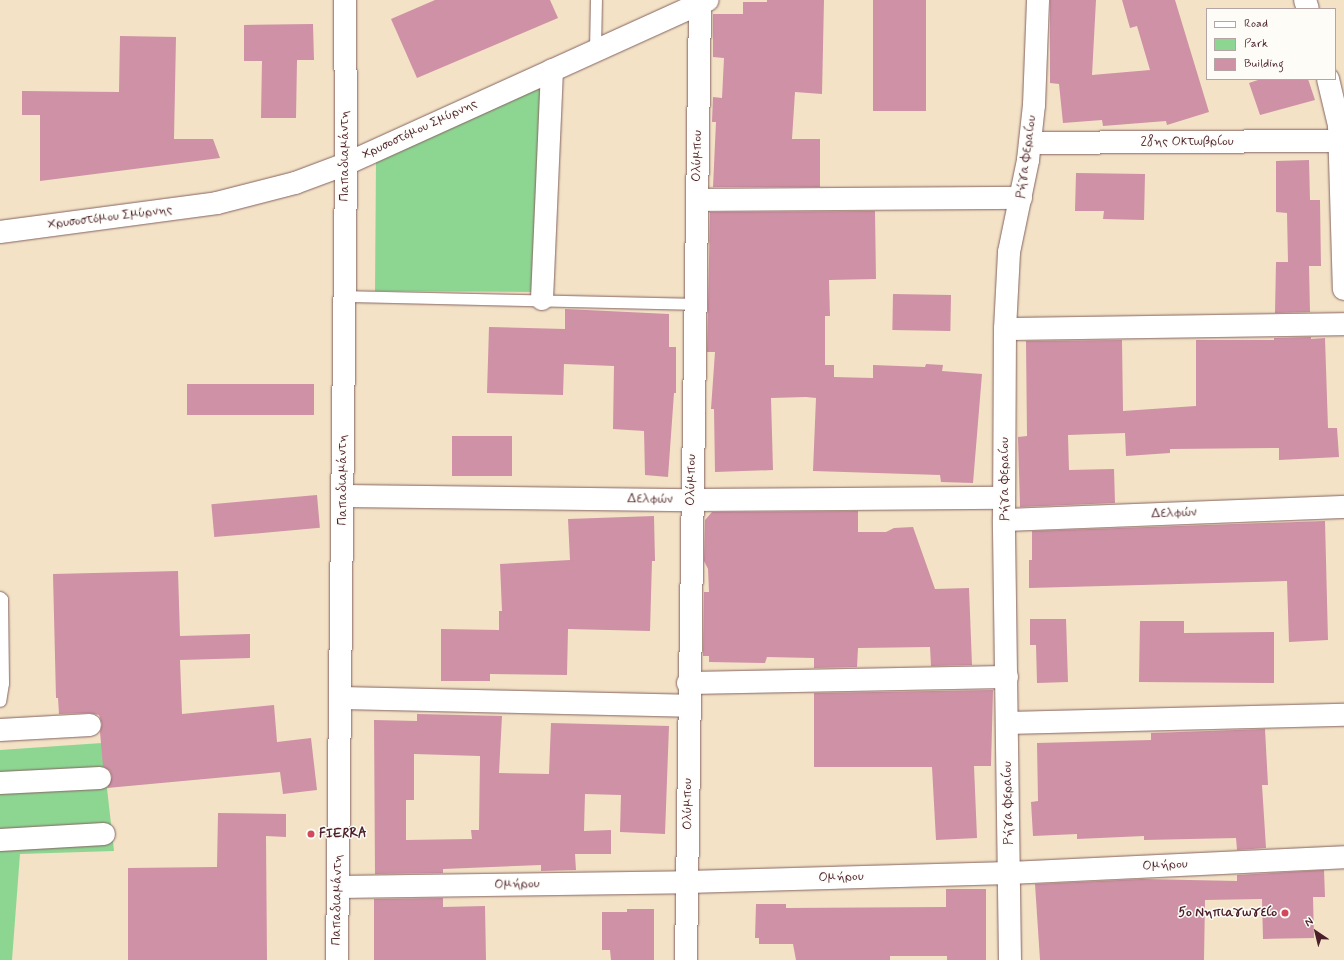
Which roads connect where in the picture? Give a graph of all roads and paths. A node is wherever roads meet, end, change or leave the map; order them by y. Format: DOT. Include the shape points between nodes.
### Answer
graph roads {
  1 [pos="345,0"];
  2 [pos="596,0"];
  3 [pos="1038,0"];
  4 [pos="702,1"];
  5 [pos="594,50"];
  6 [pos="552,70"];
  7 [pos="1328,80"];
  8 [pos="1342,141"];
  9 [pos="1030,143"];
  10 [pos="346,164"];
  11 [pos="1021,198"];
  12 [pos="698,200"];
  13 [pos="0,232"];
  14 [pos="1344,289"];
  15 [pos="344,296"];
  16 [pos="542,299"];
  17 [pos="695,304"];
  18 [pos="1344,324"];
  19 [pos="1005,329"];
  20 [pos="344,496"];
  21 [pos="1004,498"];
  22 [pos="691,500"];
  23 [pos="1344,508"];
  24 [pos="1004,520"];
  25 [pos="0,597"];
  26 [pos="1007,677"];
  27 [pos="688,683"];
  28 [pos="341,698"];
  29 [pos="0,701"];
  30 [pos="688,706"];
  31 [pos="1344,715"];
  32 [pos="1008,723"];
  33 [pos="90,724"];
  34 [pos="0,730"];
  35 [pos="100,778"];
  36 [pos="0,783"];
  37 [pos="104,834"];
  38 [pos="0,840"];
  39 [pos="1344,856"];
  40 [pos="1010,873"];
  41 [pos="687,882"];
  42 [pos="338,887"];
  43 [pos="337,960"];
  44 [pos="686,960"];
  45 [pos="1010,960"];
  1 -- 10 [label="street, Παπαδιαμάντη"];
  2 -- 5 [label="lane"];
  3 -- 9 [label="street, Ρήγα Φεραίου"];
  4 -- 5 [label="street, Χρυσοστόμου Σμύρνης"];
  4 -- 12 [label="street, Ολύμπου"];
  5 -- 6 [label="street, Χρυσοστόμου Σμύρνης"];
  6 -- 10 [label="street, Χρυσοστόμου Σμύρνης"];
  6 -- 16 [label="street"];
  7 -- 8 [label="street"];
  8 -- 9 [label="street, 28ης Οκτωβρίου"];
  8 -- 14 [label="street"];
  9 -- 11 [label="street, Ρήγα Φεραίου"];
  10 -- 13 [label="street, Χρυσοστόμου Σμύρνης" via="296,183 217,203"];
  10 -- 15 [label="street, Παπαδιαμάντη"];
  11 -- 12 [label="street"];
  11 -- 19 [label="street, Ρήγα Φεραίου" via="1009,252"];
  12 -- 17 [label="street, Ολύμπου"];
  15 -- 16 [label="lane"];
  15 -- 20 [label="street, Παπαδιαμάντη"];
  16 -- 17 [label="lane"];
  17 -- 22 [label="street, Ολύμπου"];
  18 -- 19 [label="street"];
  19 -- 21 [label="street, Ρήγα Φεραίου"];
  20 -- 22 [label="street, Δελφών"];
  20 -- 28 [label="street, Παπαδιαμάντη"];
  21 -- 22 [label="street, Δελφών"];
  21 -- 24 [label="street, Ρήγα Φεραίου"];
  22 -- 27 [label="street, Ολύμπου"];
  23 -- 24 [label="street, Δελφών"];
  24 -- 26 [label="street, Ρήγα Φεραίου"];
  25 -- 29 [label="lane" via="4,683"];
  26 -- 27 [label="street"];
  26 -- 32 [label="street, Ρήγα Φεραίου"];
  27 -- 30 [label="street, Ολύμπου"];
  28 -- 30 [label="street"];
  28 -- 42 [label="street, Παπαδιαμάντη"];
  30 -- 41 [label="street, Ολύμπου"];
  31 -- 32 [label="street"];
  32 -- 40 [label="street, Ρήγα Φεραίου"];
  33 -- 34 [label="street"];
  35 -- 36 [label="street"];
  37 -- 38 [label="street"];
  39 -- 40 [label="street, Ομήρου"];
  40 -- 41 [label="street, Ομήρου"];
  40 -- 45 [label="street, Ρήγα Φεραίου"];
  41 -- 42 [label="street, Ομήρου"];
  41 -- 44 [label="street, Ολύμπου"];
  42 -- 43 [label="street, Παπαδιαμάντη"];
}
